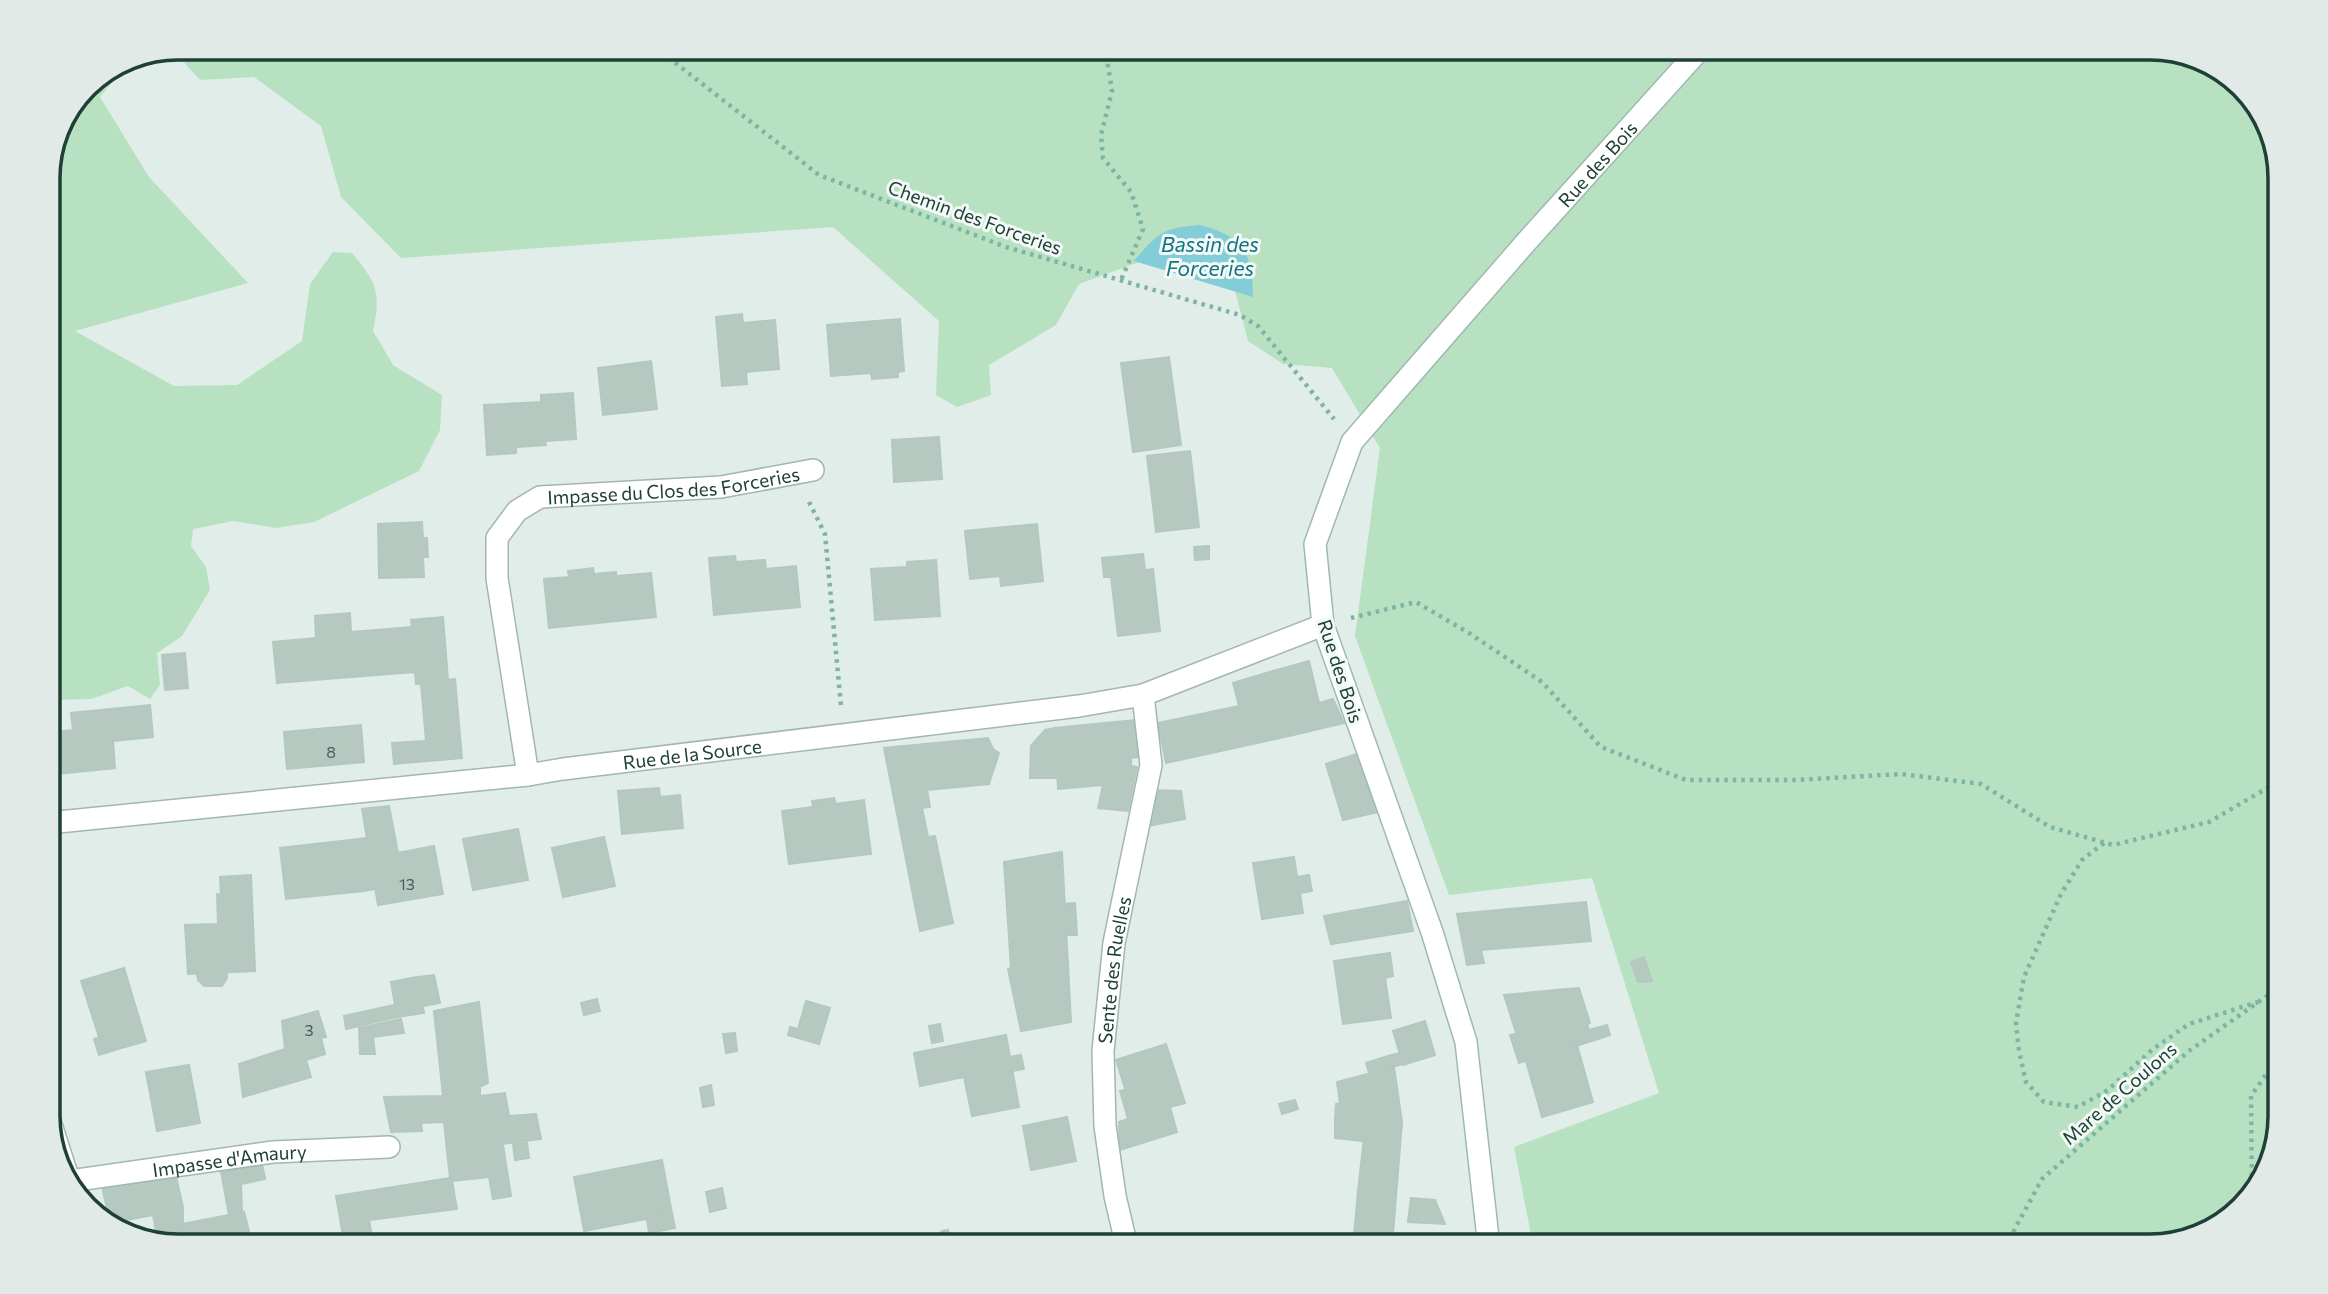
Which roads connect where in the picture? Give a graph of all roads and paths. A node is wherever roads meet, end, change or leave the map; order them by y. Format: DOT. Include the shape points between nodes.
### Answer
graph roads {
  1 [pos="672,60"];
  2 [pos="1107,60"];
  3 [pos="1690,60"];
  4 [pos="1121,280"];
  5 [pos="1352,442"];
  6 [pos="804,471"];
  7 [pos="1323,625"];
  8 [pos="1143,695"];
  9 [pos="844,734"];
  10 [pos="528,775"];
  11 [pos="2268,788"];
  12 [pos="60,822"];
  13 [pos="2105,843"];
  14 [pos="2268,995"];
  15 [pos="2258,1002"];
  16 [pos="2268,1071"];
  17 [pos="388,1147"];
  18 [pos="2252,1178"];
  19 [pos="80,1183"];
  20 [pos="1124,1234"];
  21 [pos="1488,1234"];
  22 [pos="2012,1234"];
  1 -- 4 [label="path, Chemin des Forceries" via="819,175 1006,247"];
  2 -- 4 [label="path" via="1112,91 1101,135 1103,158 1131,192 1143,229"];
  3 -- 5 [label="street, Rue des Bois"];
  4 -- 5 [label="path, Chemin des Forceries" via="1240,315 1258,326"];
  5 -- 7 [label="street, Rue des Bois" via="1315,544"];
  6 -- 9 [label="path" via="825,534"];
  6 -- 10 [label="street, Impasse du Clos des Forceries" via="721,487 540,497 517,511 497,538 497,578"];
  7 -- 8 [label="street, Rue de la Source"];
  7 -- 13 [label="path" via="1416,602 1542,682 1601,747 1686,780 1901,774 1981,784 2050,827"];
  7 -- 21 [label="street, Rue des Bois" via="1432,932 1466,1042"];
  8 -- 9 [label="street, Rue de la Source"];
  8 -- 20 [label="street, Sente des Ruelles" via="1151,765 1114,943 1103,1051 1105,1126"];
  9 -- 10 [label="street, Rue de la Source"];
  10 -- 12 [label="street, Rue de la Source"];
  11 -- 13 [label="path" via="2209,822 2113,845"];
  13 -- 15 [label="path" via="2082,860 2061,894 2024,978 2016,1023 2019,1051 2026,1082 2044,1102 2077,1107 2108,1090 2189,1024"];
  14 -- 15 [label="path, Mare de Coulons"];
  15 -- 22 [label="path, Mare de Coulons" via="2189,1051 2042,1179"];
  16 -- 18 [label="path" via="2251,1096"];
  17 -- 19 [label="street, Impasse d'Amaury" via="273,1152"];
}
